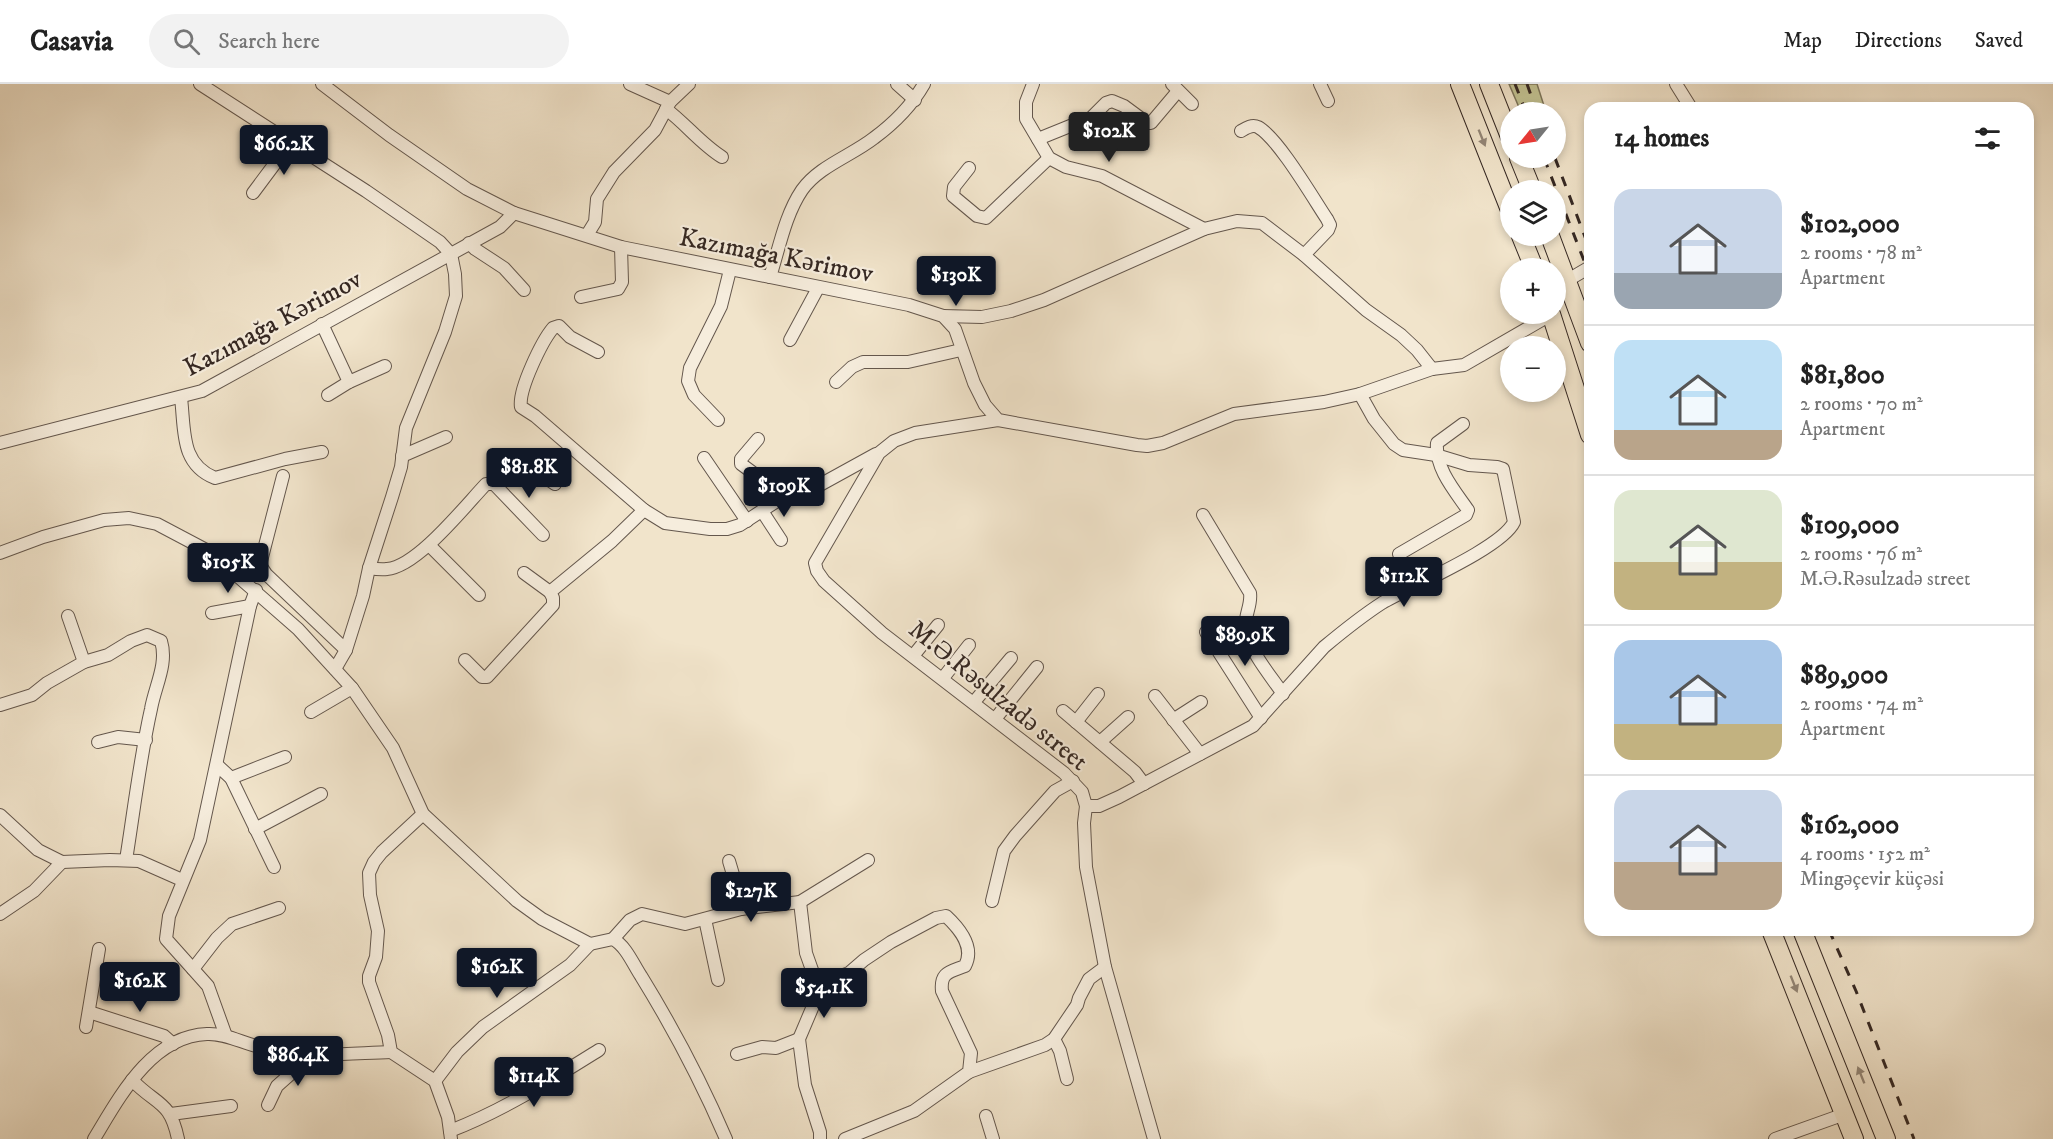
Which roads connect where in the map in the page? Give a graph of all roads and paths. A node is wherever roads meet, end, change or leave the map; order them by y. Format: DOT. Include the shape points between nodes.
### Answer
graph roads {
  1 [pos="200,84"];
  2 [pos="630,84"];
  3 [pos="689,84"];
  4 [pos="897,84"];
  5 [pos="924,84"];
  6 [pos="1033,84"];
  7 [pos="1320,84"];
  8 [pos="1460,84"];
  9 [pos="1489,84"];
  10 [pos="1676,84"];
  11 [pos="330,86"];
  12 [pos="1175,88"];
  13 [pos="915,100"];
  14 [pos="1328,101"];
  15 [pos="1687,102"];
  16 [pos="1192,104"];
  17 [pos="668,106"];
  18 [pos="1500,112"];
  19 [pos="1240,131"];
  20 [pos="1038,139"];
  21 [pos="291,142"];
  22 [pos="722,157"];
  23 [pos="1049,158"];
  24 [pos="969,168"];
  25 [pos="1500,185"];
  26 [pos="253,193"];
  27 [pos="514,213"];
  28 [pos="1204,229"];
  29 [pos="587,235"];
  30 [pos="469,243"];
  31 [pos="1554,246"];
  32 [pos="621,247"];
  33 [pos="451,254"];
  34 [pos="1304,255"];
  35 [pos="730,270"];
  36 [pos="1584,271"];
  37 [pos="770,277"];
  38 [pos="1568,280"];
  39 [pos="818,288"];
  40 [pos="524,290"];
  41 [pos="581,297"];
  42 [pos="943,316"];
  43 [pos="322,324"];
  44 [pos="1535,324"];
  45 [pos="1555,324"];
  46 [pos="1584,326"];
  47 [pos="790,340"];
  48 [pos="961,350"];
  49 [pos="598,352"];
  50 [pos="385,366"];
  51 [pos="1432,369"];
  52 [pos="349,382"];
  53 [pos="836,382"];
  54 [pos="1360,394"];
  55 [pos="328,395"];
  56 [pos="181,398"];
  57 [pos="1584,416"];
  58 [pos="717,420"];
  59 [pos="998,420"];
  60 [pos="1462,424"];
  61 [pos="446,437"];
  62 [pos="758,440"];
  63 [pos="0,443"];
  64 [pos="322,452"];
  65 [pos="879,453"];
  66 [pos="1436,455"];
  67 [pos="402,456"];
  68 [pos="704,459"];
  69 [pos="283,476"];
  70 [pos="494,484"];
  71 [pos="555,484"];
  72 [pos="780,499"];
  73 [pos="644,510"];
  74 [pos="762,511"];
  75 [pos="1203,515"];
  76 [pos="747,521"];
  77 [pos="543,535"];
  78 [pos="781,540"];
  79 [pos="429,545"];
  80 [pos="0,553"];
  81 [pos="1399,554"];
  82 [pos="369,568"];
  83 [pos="524,573"];
  84 [pos="256,590"];
  85 [pos="550,592"];
  86 [pos="479,595"];
  87 [pos="250,606"];
  88 [pos="212,613"];
  89 [pos="68,616"];
  90 [pos="938,625"];
  91 [pos="1206,632"];
  92 [pos="969,645"];
  93 [pos="346,650"];
  94 [pos="913,656"];
  95 [pos="1011,658"];
  96 [pos="465,660"];
  97 [pos="84,662"];
  98 [pos="1037,667"];
  99 [pos="336,669"];
  100 [pos="943,678"];
  101 [pos="352,688"];
  102 [pos="1098,694"];
  103 [pos="1282,694"];
  104 [pos="1155,696"];
  105 [pos="974,702"];
  106 [pos="1201,702"];
  107 [pos="0,705"];
  108 [pos="1063,711"];
  109 [pos="311,712"];
  110 [pos="1128,717"];
  111 [pos="1261,718"];
  112 [pos="995,719"];
  113 [pos="1173,720"];
  114 [pos="1077,722"];
  115 [pos="146,740"];
  116 [pos="98,742"];
  117 [pos="1100,742"];
  118 [pos="1200,754"];
  119 [pos="285,757"];
  120 [pos="217,765"];
  121 [pos="231,778"];
  122 [pos="1073,781"];
  123 [pos="1144,784"];
  124 [pos="321,794"];
  125 [pos="1086,806"];
  126 [pos="423,814"];
  127 [pos="0,815"];
  128 [pos="255,829"];
  129 [pos="126,860"];
  130 [pos="868,860"];
  131 [pos="729,861"];
  132 [pos="62,862"];
  133 [pos="274,867"];
  134 [pos="182,880"];
  135 [pos="992,901"];
  136 [pos="800,902"];
  137 [pos="279,908"];
  138 [pos="741,909"];
  139 [pos="0,914"];
  140 [pos="705,919"];
  141 [pos="1773,936"];
  142 [pos="1804,936"];
  143 [pos="613,939"];
  144 [pos="590,944"];
  145 [pos="99,950"];
  146 [pos="1105,967"];
  147 [pos="193,969"];
  148 [pos="718,980"];
  149 [pos="817,984"];
  150 [pos="88,1012"];
  151 [pos="86,1027"];
  152 [pos="226,1036"];
  153 [pos="799,1039"];
  154 [pos="1054,1039"];
  155 [pos="173,1044"];
  156 [pos="599,1050"];
  157 [pos="392,1052"];
  158 [pos="737,1054"];
  159 [pos="307,1055"];
  160 [pos="969,1072"];
  161 [pos="1067,1079"];
  162 [pos="132,1080"];
  163 [pos="435,1082"];
  164 [pos="1873,1104"];
  165 [pos="268,1105"];
  166 [pos="231,1106"];
  167 [pos="171,1114"];
  168 [pos="1845,1114"];
  169 [pos="986,1116"];
  170 [pos="1885,1134"];
  171 [pos="451,1135"];
  172 [pos="94,1139"];
  173 [pos="178,1139"];
  174 [pos="726,1139"];
  175 [pos="820,1139"];
  176 [pos="845,1139"];
  177 [pos="993,1139"];
  178 [pos="1154,1139"];
  179 [pos="1775,1139"];
  180 [pos="1854,1139"];
  1 -- 21 [label="street"];
  2 -- 17 [label="street"];
  3 -- 17 [label="street"];
  4 -- 13 [label="street"];
  5 -- 13 [label="street"];
  6 -- 20 [label="street" via="1026,102 1026,119"];
  7 -- 14 [label="street"];
  8 -- 25 [label="highway, one-way"];
  9 -- 18 [label="highway"];
  10 -- 15 [label="street"];
  11 -- 27 [label="street, Kazımağa Kərimov" via="389,135 466,189"];
  12 -- 16 [label="street"];
  12 -- 20 [label="street" via="1151,123 1112,101 1086,123"];
  13 -- 37 [label="street" via="874,138 817,174 802,190"];
  17 -- 22 [label="street" via="707,148"];
  17 -- 29 [label="street" via="655,130 615,172 597,199 595,222"];
  19 -- 34 [label="street" via="1257,126 1271,139 1330,225"];
  20 -- 23 [label="street"];
  21 -- 26 [label="street"];
  21 -- 33 [label="street" via="440,242"];
  23 -- 24 [label="street" via="986,218 977,216 953,196 954,187"];
  23 -- 28 [label="street" via="1066,167 1102,176"];
  27 -- 29 [label="street, Kazımağa Kərimov"];
  27 -- 30 [label="street, Kazımağa Kərimov" via="500,227"];
  28 -- 34 [label="street, Kazımağa Kərimov" via="1237,221 1262,223"];
  28 -- 42 [label="street, Kazımağa Kərimov" via="1044,300 982,317"];
  29 -- 32 [label="street, Kazımağa Kərimov"];
  30 -- 33 [label="street, Kazımağa Kərimov"];
  30 -- 40 [label="street" via="504,268"];
  31 -- 38 [label="highway"];
  32 -- 35 [label="street, Kazımağa Kərimov"];
  32 -- 41 [label="street" via="622,282 618,290"];
  33 -- 43 [label="street, Kazımağa Kərimov"];
  33 -- 67 [label="street" via="456,296 446,332 406,428"];
  34 -- 51 [label="street, Kazımağa Kərimov" via="1401,335"];
  35 -- 37 [label="street, Kazımağa Kərimov"];
  35 -- 58 [label="street" via="721,306 690,369 688,381 694,395"];
  36 -- 38 [label="street"];
  37 -- 39 [label="street, Kazımağa Kərimov"];
  38 -- 46 [label="highway"];
  39 -- 42 [label="street, Kazımağa Kərimov" via="909,305"];
  39 -- 47 [label="street"];
  42 -- 48 [label="street" via="955,328"];
  43 -- 52 [label="street"];
  43 -- 56 [label="street, Kazımağa Kərimov" via="222,382"];
  44 -- 51 [label="street" via="1464,365"];
  45 -- 57 [label="highway"];
  48 -- 53 [label="street" via="908,362 863,362"];
  48 -- 59 [label="street" via="974,383"];
  49 -- 73 [label="street" via="570,337 559,326 553,328 519,399 521,407"];
  50 -- 52 [label="street"];
  51 -- 54 [label="street"];
  52 -- 55 [label="street"];
  54 -- 59 [label="street" via="1234,414 1147,446"];
  54 -- 66 [label="street" via="1394,444 1403,450"];
  56 -- 63 [label="street, Kazımağa Kərimov"];
  56 -- 64 [label="street" via="188,452 206,474 215,477"];
  59 -- 65 [label="street, M.Ə.Rəsulzadə street" via="915,433 894,441"];
  60 -- 66 [label="street" via="1437,443"];
  61 -- 67 [label="street"];
  62 -- 72 [label="street" via="741,464 768,483"];
  65 -- 72 [label="street" via="807,492"];
  65 -- 94 [label="street, M.Ə.Rəsulzadə street" via="815,563 824,580"];
  66 -- 81 [label="street" via="1468,510 1466,515"];
  66 -- 103 [label="street" via="1469,465 1503,469 1514,522 1511,529 1488,547 1382,604 1324,647"];
  67 -- 82 [label="street"];
  68 -- 76 [label="street"];
  69 -- 93 [label="street" via="260,565"];
  70 -- 71 [label="street" via="521,464"];
  70 -- 77 [label="street"];
  70 -- 79 [label="street" via="486,484"];
  72 -- 74 [label="street"];
  73 -- 76 [label="street" via="665,523 710,529 727,529"];
  73 -- 85 [label="street"];
  74 -- 76 [label="street"];
  74 -- 78 [label="street"];
  75 -- 103 [label="street" via="1250,593 1246,632"];
  79 -- 82 [label="street" via="399,566"];
  79 -- 86 [label="street"];
  80 -- 84 [label="street" via="104,520 129,518 157,524 210,552"];
  82 -- 93 [label="street"];
  83 -- 85 [label="street"];
  84 -- 87 [label="street"];
  84 -- 99 [label="street"];
  85 -- 96 [label="street" via="553,605 487,677 482,677"];
  87 -- 88 [label="street"];
  87 -- 120 [label="street"];
  89 -- 97 [label="street"];
  90 -- 94 [label="street"];
  91 -- 111 [label="street"];
  92 -- 100 [label="street"];
  93 -- 99 [label="street"];
  94 -- 100 [label="street, M.Ə.Rəsulzadə street"];
  95 -- 105 [label="street"];
  97 -- 107 [label="street" via="32,695"];
  97 -- 115 [label="street" via="108,655 147,635 161,641 163,663"];
  98 -- 112 [label="street"];
  99 -- 101 [label="street"];
  100 -- 105 [label="street, M.Ə.Rəsulzadə street"];
  101 -- 109 [label="street"];
  101 -- 126 [label="street" via="393,748"];
  102 -- 114 [label="street"];
  103 -- 111 [label="street"];
  104 -- 113 [label="street"];
  105 -- 112 [label="street, M.Ə.Rəsulzadə street"];
  106 -- 113 [label="street"];
  108 -- 114 [label="street"];
  110 -- 117 [label="street"];
  111 -- 118 [label="street"];
  112 -- 122 [label="street, M.Ə.Rəsulzadə street"];
  113 -- 118 [label="street"];
  114 -- 117 [label="street"];
  115 -- 116 [label="street" via="118,736"];
  115 -- 129 [label="street"];
  117 -- 123 [label="street"];
  118 -- 123 [label="street"];
  119 -- 121 [label="street"];
  120 -- 121 [label="street"];
  120 -- 134 [label="street" via="200,840"];
  121 -- 128 [label="street"];
  122 -- 125 [label="street, M.Ə.Rəsulzadə street"];
  122 -- 135 [label="street" via="1055,791 1004,851"];
  123 -- 125 [label="street" via="1099,806"];
  124 -- 128 [label="street"];
  125 -- 146 [label="street, M.Ə.Rəsulzadə street" via="1086,867"];
  126 -- 144 [label="street" via="518,901 542,919"];
  126 -- 157 [label="street" via="382,852 369,873 378,930 369,982"];
  127 -- 132 [label="street" via="38,850"];
  128 -- 133 [label="street"];
  129 -- 132 [label="street"];
  129 -- 134 [label="street" via="139,861"];
  130 -- 136 [label="street"];
  131 -- 138 [label="street"];
  132 -- 139 [label="street" via="34,891"];
  134 -- 147 [label="street" via="169,916 166,939"];
  136 -- 138 [label="street"];
  136 -- 149 [label="street" via="806,953"];
  137 -- 147 [label="street" via="232,924"];
  138 -- 140 [label="street"];
  140 -- 143 [label="street" via="684,924 642,914 630,920"];
  140 -- 148 [label="street"];
  141 -- 168 [label="highway, one-way"];
  164 -- 142 [label="highway, one-way"];
  143 -- 144 [label="street"];
  143 -- 174 [label="street" via="625,950 660,1007"];
  144 -- 163 [label="street" via="570,965 483,1027 457,1052"];
  145 -- 150 [label="street"];
  146 -- 154 [label="street" via="1089,979"];
  146 -- 178 [label="street, M.Ə.Rəsulzadə street"];
  147 -- 152 [label="street" via="207,986"];
  149 -- 153 [label="street" via="813,1006"];
  149 -- 160 [label="street" via="849,973 891,942 946,916 969,945 965,966 945,974 940,981 971,1053"];
  150 -- 151 [label="street"];
  150 -- 155 [label="street" via="164,1035"];
  152 -- 155 [label="street" via="207,1034"];
  152 -- 159 [label="street" via="259,1047"];
  153 -- 158 [label="street" via="776,1048 762,1047"];
  153 -- 175 [label="street" via="805,1085"];
  154 -- 160 [label="street"];
  154 -- 161 [label="street"];
  155 -- 162 [label="street"];
  156 -- 171 [label="street" via="522,1098"];
  157 -- 159 [label="street"];
  157 -- 163 [label="street"];
  159 -- 165 [label="street" via="277,1086"];
  160 -- 176 [label="street" via="914,1111"];
  162 -- 167 [label="street"];
  162 -- 172 [label="street"];
  163 -- 171 [label="street"];
  164 -- 168 [label="highway"];
  164 -- 170 [label="highway"];
  166 -- 167 [label="street"];
  167 -- 173 [label="street"];
  168 -- 179 [label="street"];
  168 -- 180 [label="highway"];
  169 -- 177 [label="street"];
  170 -- 180 [label="highway"];
}
